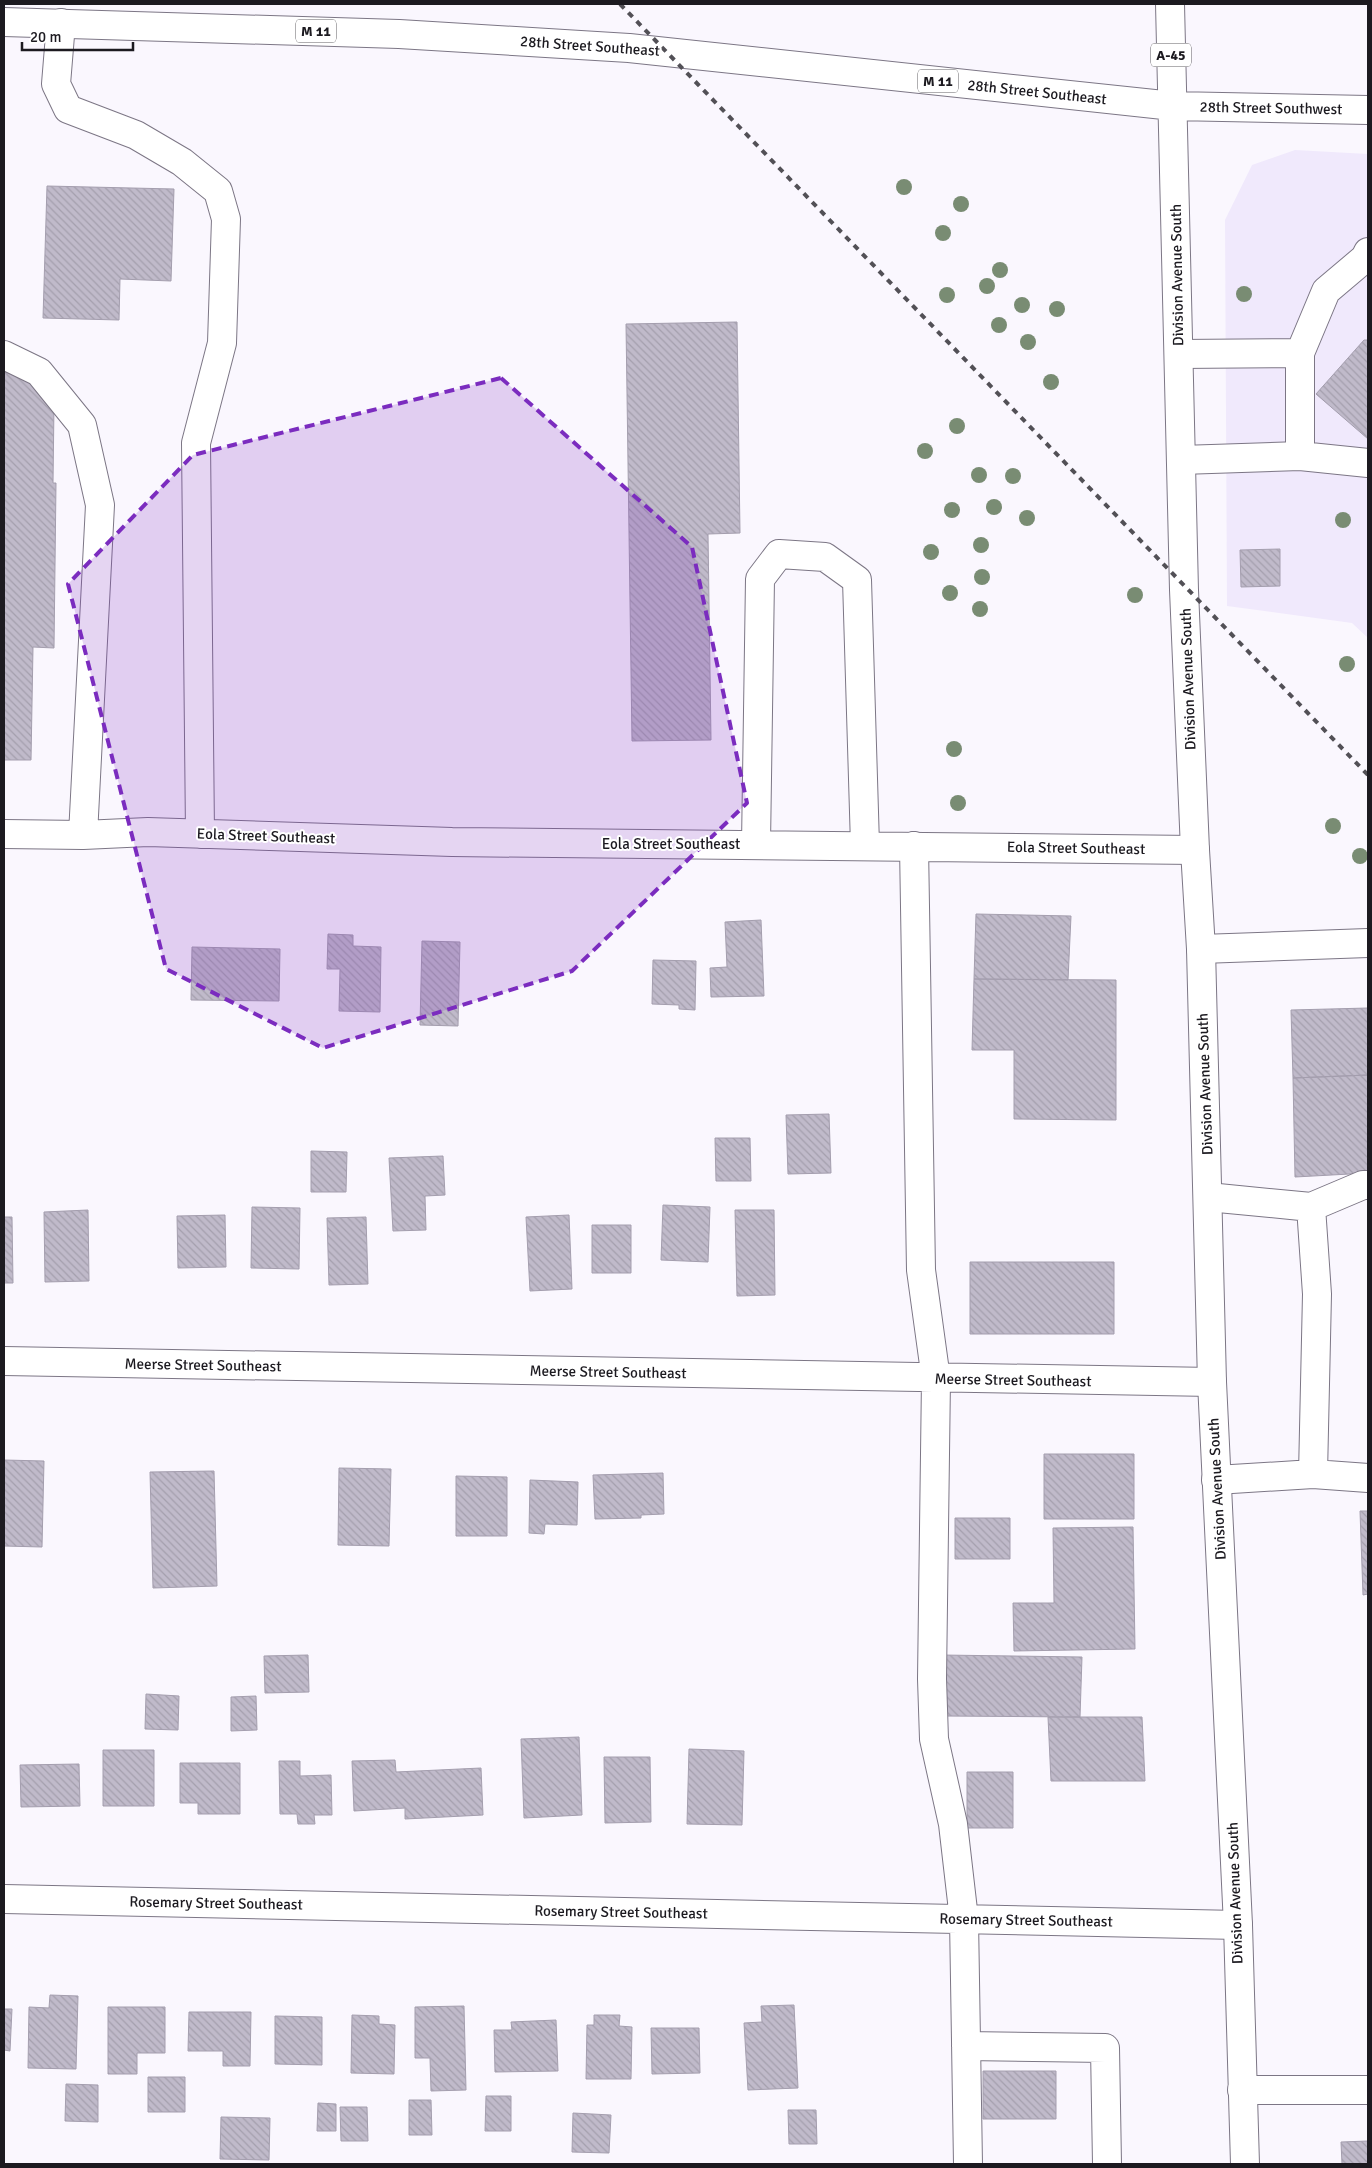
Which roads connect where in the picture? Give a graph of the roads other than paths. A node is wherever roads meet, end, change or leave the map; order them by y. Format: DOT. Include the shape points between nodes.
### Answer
graph roads {
  1 [pos="1170,4"];
  2 [pos="4,22"];
  3 [pos="61,23"];
  4 [pos="1173,106"];
  5 [pos="1368,110"];
  6 [pos="1368,252"];
  7 [pos="1300,353"];
  8 [pos="1179,354"];
  9 [pos="4,355"];
  10 [pos="1300,456"];
  11 [pos="1181,460"];
  12 [pos="1368,463"];
  13 [pos="4,834"];
  14 [pos="200,834"];
  15 [pos="83,836"];
  16 [pos="756,844"];
  17 [pos="865,845"];
  18 [pos="914,846"];
  19 [pos="1195,850"];
  20 [pos="1368,943"];
  21 [pos="1201,949"];
  22 [pos="1368,1184"];
  23 [pos="1208,1197"];
  24 [pos="1312,1207"];
  25 [pos="4,1361"];
  26 [pos="936,1378"];
  27 [pos="1212,1382"];
  28 [pos="1313,1474"];
  29 [pos="1368,1478"];
  30 [pos="1216,1480"];
  31 [pos="4,1899"];
  32 [pos="964,1919"];
  33 [pos="1238,1925"];
  34 [pos="966,2046"];
  35 [pos="1242,2090"];
  36 [pos="1368,2090"];
  37 [pos="968,2164"];
  38 [pos="1107,2164"];
  39 [pos="1245,2164"];
  1 -- 4 [label="main road, Division Avenue South / A-45"];
  2 -- 3 [label="main road, 28th Street Southeast / M 11"];
  3 -- 4 [label="main road, 28th Street Southeast / M 11" via="399,34 665,51"];
  3 -- 14 [label="main road" via="56,84 68,109 136,135 182,162 218,191 226,219 222,343 196,443"];
  4 -- 5 [label="main road, 28th Street Southwest / M 11"];
  4 -- 8 [label="main road, Division Avenue South"];
  6 -- 7 [label="main road" via="1326,290"];
  7 -- 8 [label="main road"];
  7 -- 10 [label="main road"];
  8 -- 11 [label="main road, Division Avenue South"];
  9 -- 15 [label="main road" via="39,372 82,425 100,505"];
  10 -- 11 [label="main road"];
  10 -- 12 [label="main road"];
  11 -- 19 [label="main road, Division Avenue South"];
  13 -- 15 [label="main road, Eola Street Southeast"];
  14 -- 15 [label="main road, Eola Street Southeast" via="148,832"];
  14 -- 16 [label="main road, Eola Street Southeast" via="452,842"];
  16 -- 17 [label="main road, Eola Street Southeast"];
  16 -- 17 [label="main road" via="760,578 779,554 825,557 857,580"];
  17 -- 18 [label="main road, Eola Street Southeast"];
  18 -- 19 [label="main road, Eola Street Southeast"];
  18 -- 26 [label="main road" via="921,1270"];
  19 -- 21 [label="main road, Division Avenue South"];
  20 -- 21 [label="main road"];
  21 -- 23 [label="main road, Division Avenue South"];
  22 -- 24 [label="main road"];
  23 -- 24 [label="main road"];
  23 -- 27 [label="main road, Division Avenue South"];
  24 -- 28 [label="main road" via="1317,1294"];
  25 -- 26 [label="main road, Meerse Street Southeast"];
  26 -- 27 [label="main road, Meerse Street Southeast"];
  26 -- 32 [label="main road" via="934,1738 953,1824"];
  27 -- 30 [label="main road, Division Avenue South"];
  28 -- 29 [label="main road"];
  28 -- 30 [label="main road"];
  30 -- 33 [label="main road, Division Avenue South"];
  31 -- 32 [label="main road, Rosemary Street Southeast"];
  32 -- 33 [label="main road, Rosemary Street Southeast"];
  32 -- 34 [label="main road"];
  33 -- 35 [label="main road, Division Avenue South"];
  34 -- 37 [label="main road"];
  34 -- 38 [label="main road" via="1105,2048"];
  35 -- 36 [label="main road"];
  35 -- 39 [label="main road, Division Avenue South"];
}
